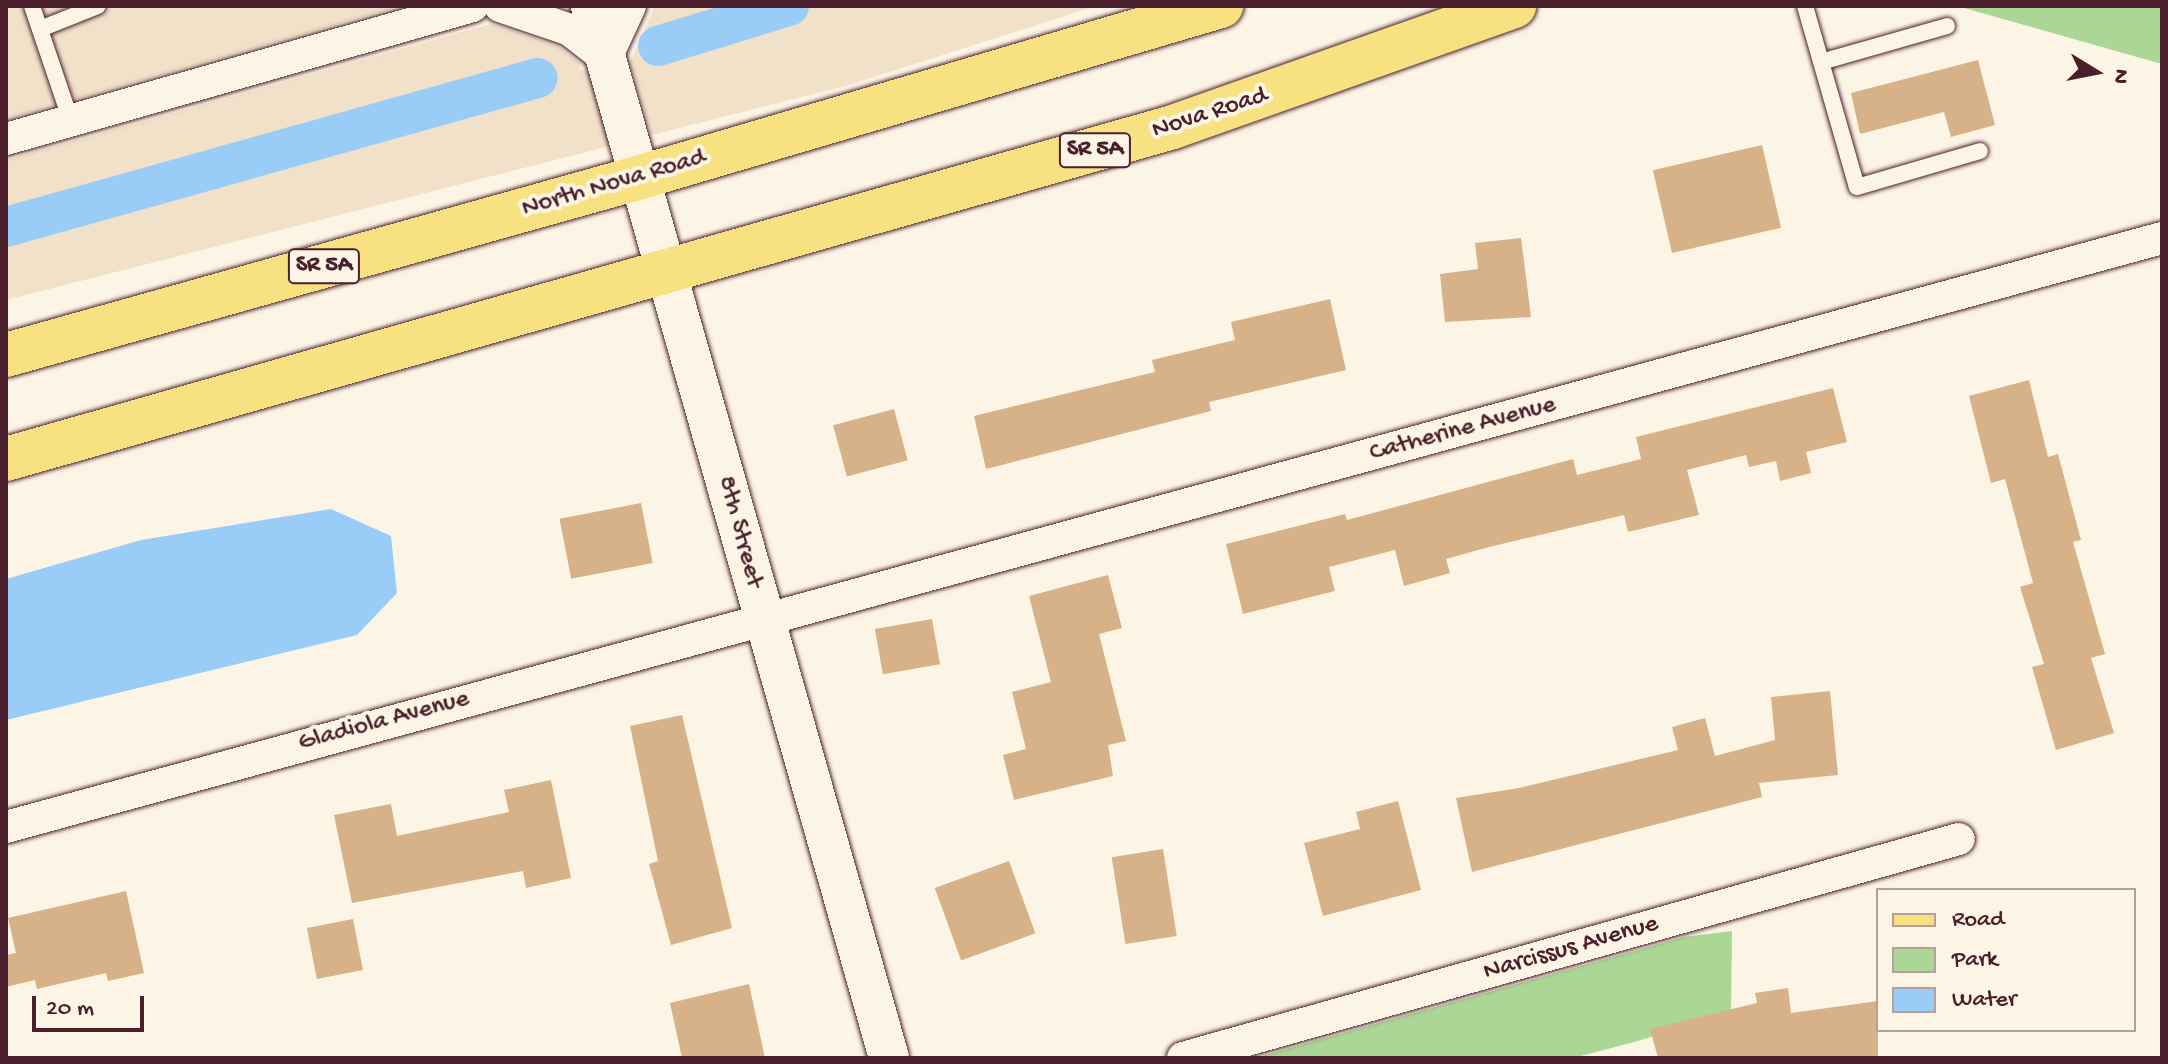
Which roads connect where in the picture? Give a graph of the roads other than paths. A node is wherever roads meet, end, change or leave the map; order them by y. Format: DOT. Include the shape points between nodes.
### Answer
graph roads {
  1 [pos="32,6"];
  2 [pos="98,6"];
  3 [pos="472,6"];
  4 [pos="500,6"];
  5 [pos="591,6"];
  6 [pos="630,6"];
  7 [pos="1221,6"];
  8 [pos="1514,6"];
  9 [pos="1805,6"];
  10 [pos="1947,26"];
  11 [pos="40,29"];
  12 [pos="606,58"];
  13 [pos="1821,62"];
  14 [pos="71,121"];
  15 [pos="6,139"];
  16 [pos="1980,151"];
  17 [pos="641,177"];
  18 [pos="2162,238"];
  19 [pos="670,274"];
  20 [pos="6,355"];
  21 [pos="6,459"];
  22 [pos="762,618"];
  23 [pos="6,827"];
  24 [pos="1959,839"];
  25 [pos="889,1058"];
  26 [pos="1183,1058"];
  1 -- 11 [label="lane"];
  2 -- 11 [label="lane"];
  3 -- 14 [label="street"];
  4 -- 12 [label="street" via="570,30"];
  5 -- 12 [label="street, 8th Street"];
  6 -- 12 [label="street"];
  7 -- 17 [label="main road, North Nova Road / SR 5A"];
  8 -- 19 [label="main road, Nova Road / SR 5A" via="1173,127"];
  9 -- 13 [label="lane"];
  10 -- 13 [label="lane"];
  11 -- 14 [label="lane"];
  12 -- 17 [label="street, 8th Street"];
  13 -- 16 [label="lane" via="1857,187"];
  14 -- 15 [label="street"];
  17 -- 19 [label="street, 8th Street"];
  17 -- 20 [label="main road, North Nova Road / SR 5A"];
  18 -- 22 [label="street, Catherine Avenue"];
  19 -- 21 [label="main road, SR 5A"];
  19 -- 22 [label="street, 8th Street"];
  22 -- 23 [label="street, Gladiola Avenue"];
  22 -- 25 [label="street, 8th Street"];
  24 -- 26 [label="street, Narcissus Avenue"];
}
